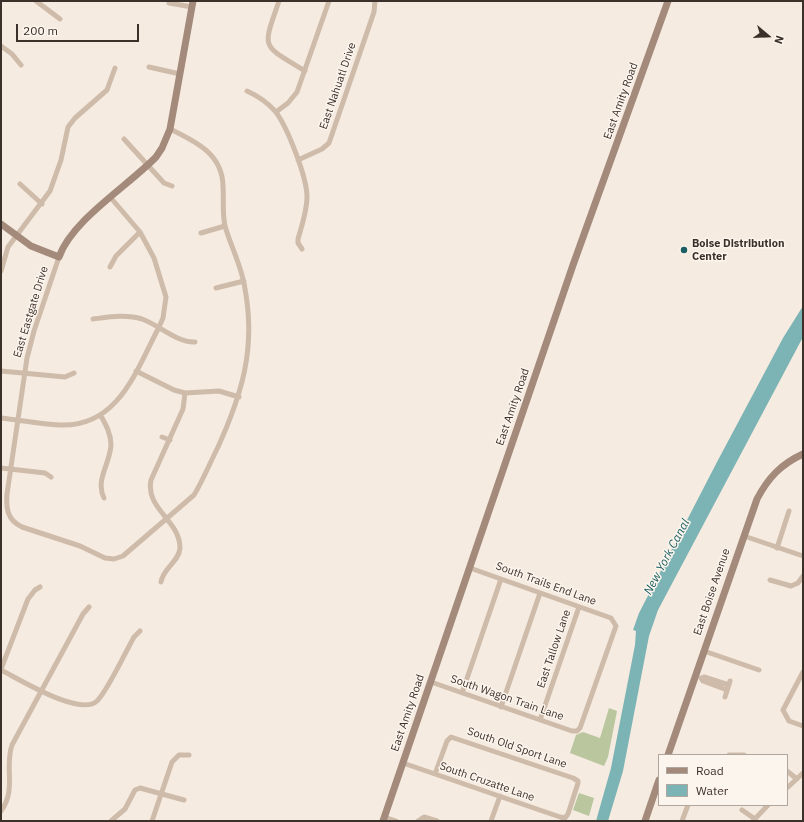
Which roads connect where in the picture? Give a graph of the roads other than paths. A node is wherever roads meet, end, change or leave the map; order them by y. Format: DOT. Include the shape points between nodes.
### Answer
graph roads {
  1 [pos="36,1"];
  2 [pos="279,1"];
  3 [pos="329,1"];
  4 [pos="375,1"];
  5 [pos="668,1"];
  6 [pos="169,3"];
  7 [pos="193,4"];
  8 [pos="60,20"];
  9 [pos="1,46"];
  10 [pos="21,65"];
  11 [pos="149,67"];
  12 [pos="115,68"];
  13 [pos="305,71"];
  14 [pos="180,74"];
  15 [pos="247,91"];
  16 [pos="276,112"];
  17 [pos="170,129"];
  18 [pos="124,138"];
  19 [pos="298,160"];
  20 [pos="147,166"];
  21 [pos="20,184"];
  22 [pos="172,186"];
  23 [pos="111,198"];
  24 [pos="42,204"];
  25 [pos="1,224"];
  26 [pos="226,226"];
  27 [pos="140,232"];
  28 [pos="201,233"];
  29 [pos="16,235"];
  30 [pos="302,249"];
  31 [pos="59,257"];
  32 [pos="110,267"];
  33 [pos="1,271"];
  34 [pos="244,281"];
  35 [pos="216,288"];
  36 [pos="92,319"];
  37 [pos="159,327"];
  38 [pos="195,342"];
  39 [pos="136,371"];
  40 [pos="1,372"];
  41 [pos="24,372"];
  42 [pos="74,373"];
  43 [pos="185,393"];
  44 [pos="239,397"];
  45 [pos="101,416"];
  46 [pos="1,418"];
  47 [pos="19,420"];
  48 [pos="162,437"];
  49 [pos="170,440"];
  50 [pos="803,454"];
  51 [pos="1,468"];
  52 [pos="12,469"];
  53 [pos="51,477"];
  54 [pos="104,498"];
  55 [pos="789,511"];
  56 [pos="167,519"];
  57 [pos="744,536"];
  58 [pos="776,548"];
  59 [pos="803,556"];
  60 [pos="470,568"];
  61 [pos="803,576"];
  62 [pos="501,579"];
  63 [pos="770,580"];
  64 [pos="161,582"];
  65 [pos="40,587"];
  66 [pos="540,593"];
  67 [pos="89,607"];
  68 [pos="579,607"];
  69 [pos="140,631"];
  70 [pos="704,651"];
  71 [pos="1,670"];
  72 [pos="759,670"];
  73 [pos="803,672"];
  74 [pos="698,677"];
  75 [pos="431,682"];
  76 [pos="42,691"];
  77 [pos="462,693"];
  78 [pos="725,697"];
  79 [pos="501,706"];
  80 [pos="540,720"];
  81 [pos="803,726"];
  82 [pos="577,731"];
  83 [pos="668,754"];
  84 [pos="189,755"];
  85 [pos="403,763"];
  86 [pos="788,772"];
  87 [pos="435,774"];
  88 [pos="803,774"];
  89 [pos="796,779"];
  90 [pos="658,783"];
  91 [pos="788,787"];
  92 [pos="161,793"];
  93 [pos="500,796"];
  94 [pos="184,800"];
  95 [pos="688,806"];
  96 [pos="767,806"];
  97 [pos="1,810"];
  98 [pos="742,810"];
  99 [pos="565,818"];
  100 [pos="384,819"];
  101 [pos="420,819"];
  102 [pos="754,820"];
  103 [pos="111,821"];
  104 [pos="152,821"];
  105 [pos="396,821"];
  106 [pos="437,821"];
  107 [pos="491,821"];
  108 [pos="645,821"];
  109 [pos="682,821"];
  1 -- 8 [label="street"];
  2 -- 13 [label="street" via="268,33 268,44 275,52"];
  3 -- 13 [label="street"];
  4 -- 19 [label="street, East Nahuatl Drive" via="374,12 329,143"];
  5 -- 60 [label="street, East Amity Road" via="573,265"];
  6 -- 7 [label="street"];
  7 -- 14 [label="street, East Eastgate Drive"];
  9 -- 10 [label="street"];
  11 -- 14 [label="street"];
  12 -- 24 [label="street" via="107,90 68,127 61,160 50,191"];
  13 -- 16 [label="street" via="295,96"];
  14 -- 17 [label="street, East Eastgate Drive"];
  15 -- 16 [label="street" via="258,96"];
  16 -- 19 [label="street"];
  17 -- 20 [label="street, East Eastgate Drive" via="162,148"];
  17 -- 26 [label="street" via="202,145 213,156 222,176"];
  18 -- 20 [label="street"];
  19 -- 30 [label="street" via="305,179 307,195 306,211 298,239"];
  20 -- 22 [label="street" via="164,183"];
  20 -- 23 [label="street, East Eastgate Drive"];
  21 -- 24 [label="street"];
  23 -- 27 [label="street"];
  23 -- 31 [label="street, East Eastgate Drive" via="79,226"];
  24 -- 29 [label="street"];
  25 -- 29 [label="street"];
  26 -- 28 [label="street"];
  26 -- 34 [label="street"];
  27 -- 32 [label="street" via="116,256"];
  27 -- 37 [label="street" via="154,258 166,297"];
  29 -- 31 [label="street" via="39,250"];
  29 -- 33 [label="street" via="8,247"];
  31 -- 41 [label="street, East Eastgate Drive" via="34,330"];
  34 -- 35 [label="street"];
  34 -- 44 [label="street" via="249,319 249,347"];
  36 -- 37 [label="street" via="133,317"];
  37 -- 38 [label="street" via="184,341"];
  37 -- 39 [label="street"];
  39 -- 43 [label="street"];
  39 -- 45 [label="street" via="121,397"];
  40 -- 41 [label="street"];
  41 -- 42 [label="street" via="65,377"];
  41 -- 47 [label="street, East Eastgate Drive"];
  43 -- 44 [label="street" via="214,391"];
  43 -- 49 [label="street" via="183,409"];
  44 -- 56 [label="street" via="200,485 189,500"];
  45 -- 47 [label="street" via="72,425"];
  45 -- 54 [label="street" via="108,429 111,446 100,484"];
  46 -- 47 [label="street"];
  47 -- 52 [label="street, East Eastgate Drive"];
  48 -- 49 [label="street"];
  49 -- 56 [label="street" via="149,488 153,502"];
  50 -- 57 [label="street, East Boise Avenue" via="780,467 769,478 757,499"];
  51 -- 52 [label="street"];
  52 -- 53 [label="street" via="45,473"];
  52 -- 56 [label="street, East Eastgate Drive" via="6,504 9,517 14,522 105,558 123,556"];
  55 -- 58 [label="street"];
  56 -- 64 [label="street" via="178,536 180,548 177,557 162,575"];
  57 -- 58 [label="street"];
  57 -- 70 [label="street, East Boise Avenue"];
  58 -- 59 [label="street"];
  60 -- 62 [label="street, South Trails End Lane"];
  60 -- 75 [label="street, East Amity Road"];
  61 -- 63 [label="street" via="798,583 791,586"];
  62 -- 66 [label="street, South Trails End Lane"];
  62 -- 77 [label="street"];
  65 -- 71 [label="street" via="28,600"];
  66 -- 68 [label="street, South Trails End Lane"];
  66 -- 79 [label="street"];
  67 -- 76 [label="street"];
  68 -- 80 [label="street, East Tallow Lane"];
  68 -- 82 [label="street, South Trails End Lane" via="611,618 616,626"];
  69 -- 76 [label="street" via="134,637 100,698 91,705 80,706"];
  70 -- 72 [label="street"];
  70 -- 74 [label="street, East Boise Avenue"];
  71 -- 76 [label="street"];
  73 -- 81 [label="street" via="783,706 784,714 789,721"];
  74 -- 78 [label="street" via="729,685"];
  74 -- 83 [label="street, East Boise Avenue"];
  75 -- 77 [label="street, South Wagon Train Lane"];
  75 -- 85 [label="street, East Amity Road"];
  76 -- 97 [label="street" via="12,745 9,758 9,794"];
  77 -- 79 [label="street, South Wagon Train Lane"];
  79 -- 80 [label="street, South Wagon Train Lane"];
  80 -- 82 [label="street, South Wagon Train Lane"];
  84 -- 92 [label="street" via="179,755 175,758"];
  85 -- 87 [label="street, South Cruzatte Lane"];
  85 -- 100 [label="street, East Amity Road"];
  86 -- 89 [label="street"];
  87 -- 93 [label="street, South Cruzatte Lane"];
  87 -- 99 [label="street, South Old Sport Lane" via="450,736 578,781"];
  88 -- 89 [label="street"];
  89 -- 91 [label="street"];
  90 -- 108 [label="street"];
  92 -- 94 [label="street"];
  92 -- 103 [label="street" via="145,788 135,790 125,809"];
  92 -- 104 [label="street"];
  93 -- 99 [label="street, South Cruzatte Lane"];
  93 -- 107 [label="street"];
  95 -- 109 [label="street"];
  96 -- 102 [label="street"];
  98 -- 102 [label="street"];
  100 -- 105 [label="street"];
  101 -- 106 [label="street"];
}
